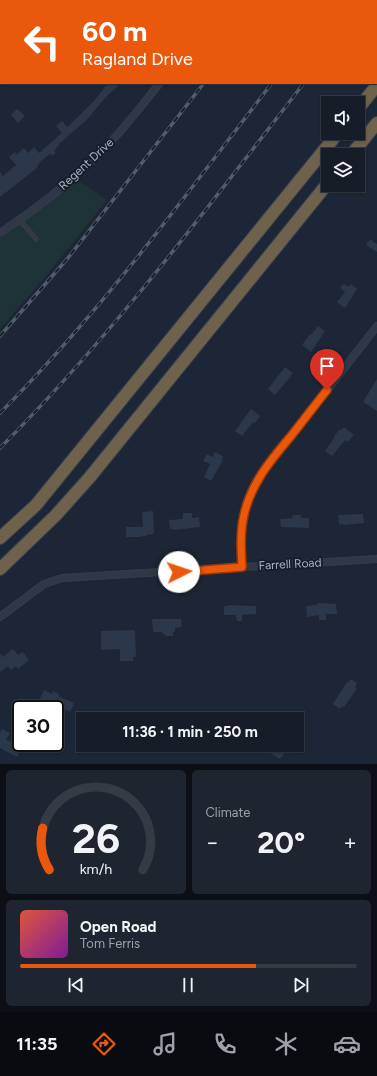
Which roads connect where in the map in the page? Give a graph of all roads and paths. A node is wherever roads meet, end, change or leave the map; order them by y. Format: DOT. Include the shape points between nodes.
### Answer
graph roads {
  1 [pos="159,84"];
  2 [pos="377,85"];
  3 [pos="365,100"];
  4 [pos="377,123"];
  5 [pos="332,140"];
  6 [pos="357,148"];
  7 [pos="321,192"];
  8 [pos="20,220"];
  9 [pos="0,233"];
  10 [pos="36,239"];
  11 [pos="377,326"];
  12 [pos="0,538"];
  13 [pos="377,559"];
  14 [pos="242,567"];
  15 [pos="0,569"];
  16 [pos="0,617"];
  1 -- 8 [label="street, Regent Drive" via="99,154"];
  2 -- 3 [label="highway"];
  4 -- 6 [label="highway"];
  5 -- 12 [label="highway" via="36,505"];
  7 -- 15 [label="highway" via="90,477 47,524"];
  8 -- 9 [label="street, Regent Drive"];
  8 -- 10 [label="lane"];
  11 -- 14 [label="street" via="275,455 256,483 242,525"];
  13 -- 14 [label="street, Farrell Road"];
  14 -- 16 [label="street, Farrell Road" via="62,578 44,584"];
}
